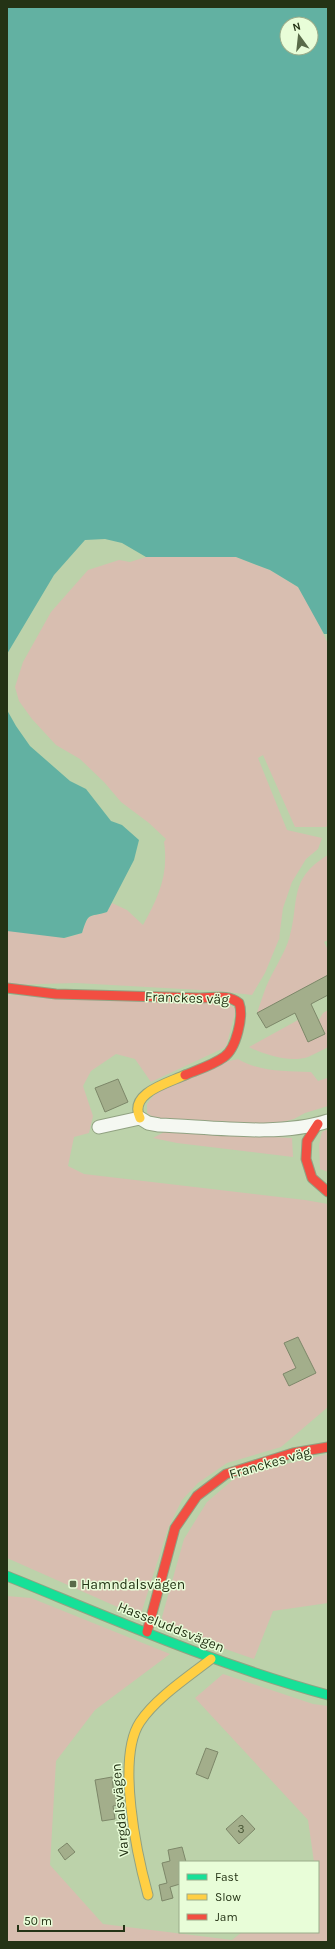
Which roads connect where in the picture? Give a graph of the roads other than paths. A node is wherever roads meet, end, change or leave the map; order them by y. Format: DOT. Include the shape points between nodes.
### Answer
graph roads {
  1 [pos="7,988"];
  2 [pos="140,1118"];
  3 [pos="323,1122"];
  4 [pos="99,1127"];
  5 [pos="328,1192"];
  6 [pos="328,1447"];
  7 [pos="7,1576"];
  8 [pos="147,1632"];
  9 [pos="210,1659"];
  10 [pos="328,1695"];
  11 [pos="148,1895"];
  1 -- 2 [label="street, Franckes väg" via="56,994 224,997 242,1005 244,1014 225,1057 146,1093 138,1104 137,1112"];
  2 -- 3 [label="street" via="159,1125 267,1130"];
  2 -- 4 [label="street"];
  3 -- 5 [label="street" via="307,1141 306,1159 312,1178"];
  6 -- 8 [label="street, Franckes väg" via="293,1453 226,1474 197,1496 176,1528"];
  7 -- 8 [label="street, Hasseluddsvägen"];
  8 -- 9 [label="street, Hasseluddsvägen"];
  9 -- 10 [label="street, Hasseluddsvägen"];
  9 -- 11 [label="street, Vargdalsvägen" via="166,1694 140,1722 130,1748 128,1769 138,1859"];
}
